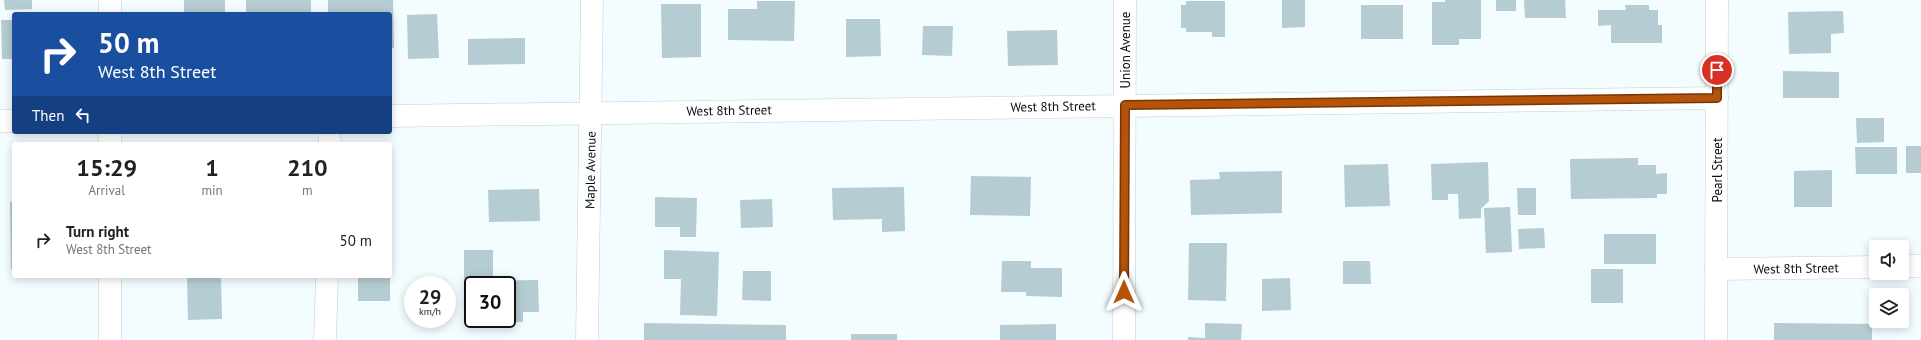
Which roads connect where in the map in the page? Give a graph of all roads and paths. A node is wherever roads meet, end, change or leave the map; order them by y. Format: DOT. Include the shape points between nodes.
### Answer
graph roads {
  1 [pos="110,0"];
  2 [pos="592,0"];
  3 [pos="1125,0"];
  4 [pos="1717,0"];
  5 [pos="110,12"];
  6 [pos="1717,98"];
  7 [pos="1125,105"];
  8 [pos="591,112"];
  9 [pos="392,116"];
  10 [pos="0,121"];
  11 [pos="12,121"];
  12 [pos="1909,266"];
  13 [pos="1921,266"];
  14 [pos="1869,267"];
  15 [pos="1716,269"];
  16 [pos="110,278"];
  17 [pos="327,278"];
  18 [pos="110,340"];
  19 [pos="325,340"];
  20 [pos="588,340"];
  21 [pos="1124,340"];
  22 [pos="1716,340"];
  1 -- 5 [label="street"];
  2 -- 8 [label="street, Maple Avenue"];
  3 -- 7 [label="street, Union Avenue"];
  4 -- 6 [label="street, Pearl Street"];
  6 -- 7 [label="street, West 8th Street"];
  6 -- 15 [label="street, Pearl Street"];
  7 -- 8 [label="street, West 8th Street"];
  7 -- 21 [label="street, Union Avenue"];
  8 -- 9 [label="street, West 8th Street"];
  8 -- 20 [label="street, Maple Avenue"];
  10 -- 11 [label="street"];
  12 -- 13 [label="street"];
  14 -- 15 [label="street, West 8th Street"];
  15 -- 22 [label="street, Pearl Street"];
  16 -- 18 [label="street"];
  17 -- 19 [label="street"];
}
